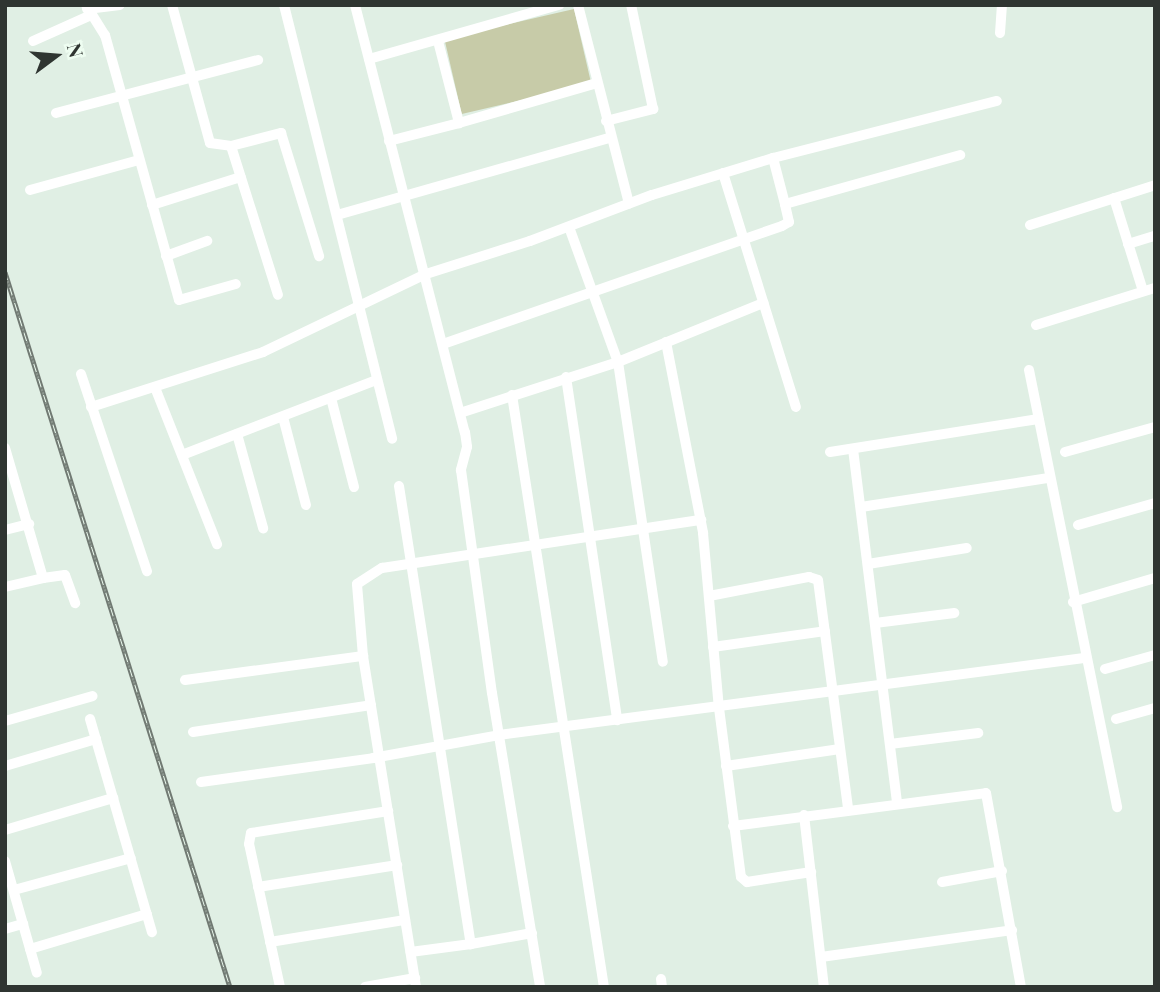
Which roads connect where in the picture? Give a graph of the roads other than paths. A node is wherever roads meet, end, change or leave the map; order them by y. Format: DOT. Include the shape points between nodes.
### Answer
graph roads {
  1 [pos="120,5"];
  2 [pos="172,5"];
  3 [pos="284,5"];
  4 [pos="355,5"];
  5 [pos="559,5"];
  6 [pos="578,5"];
  7 [pos="631,5"];
  8 [pos="1002,5"];
  9 [pos="88,10"];
  10 [pos="1000,33"];
  11 [pos="33,41"];
  12 [pos="438,41"];
  13 [pos="258,60"];
  14 [pos="369,60"];
  15 [pos="189,79"];
  16 [pos="597,83"];
  17 [pos="122,97"];
  18 [pos="997,101"];
  19 [pos="56,113"];
  20 [pos="606,121"];
  21 [pos="458,123"];
  22 [pos="610,138"];
  23 [pos="389,141"];
  24 [pos="231,145"];
  25 [pos="960,155"];
  26 [pos="773,158"];
  27 [pos="139,160"];
  28 [pos="723,173"];
  29 [pos="241,177"];
  30 [pos="1155,186"];
  31 [pos="30,190"];
  32 [pos="404,198"];
  33 [pos="1114,198"];
  34 [pos="629,204"];
  35 [pos="785,204"];
  36 [pos="152,205"];
  37 [pos="337,215"];
  38 [pos="1030,225"];
  39 [pos="569,226"];
  40 [pos="1155,236"];
  41 [pos="742,240"];
  42 [pos="207,241"];
  43 [pos="1128,244"];
  44 [pos="166,256"];
  45 [pos="319,256"];
  46 [pos="426,274"];
  47 [pos="236,284"];
  48 [pos="1149,289"];
  49 [pos="593,292"];
  50 [pos="278,295"];
  51 [pos="763,303"];
  52 [pos="358,310"];
  53 [pos="1036,325"];
  54 [pos="666,342"];
  55 [pos="443,344"];
  56 [pos="618,362"];
  57 [pos="1029,370"];
  58 [pos="81,374"];
  59 [pos="566,377"];
  60 [pos="376,380"];
  61 [pos="156,390"];
  62 [pos="512,395"];
  63 [pos="331,398"];
  64 [pos="90,407"];
  65 [pos="796,407"];
  66 [pos="460,412"];
  67 [pos="283,416"];
  68 [pos="1038,419"];
  69 [pos="1155,427"];
  70 [pos="237,434"];
  71 [pos="392,439"];
  72 [pos="5,448"];
  73 [pos="853,449"];
  74 [pos="830,452"];
  75 [pos="1065,452"];
  76 [pos="182,455"];
  77 [pos="1049,478"];
  78 [pos="10,481"];
  79 [pos="399,486"];
  80 [pos="354,487"];
  81 [pos="1155,503"];
  82 [pos="306,505"];
  83 [pos="860,507"];
  84 [pos="701,520"];
  85 [pos="29,524"];
  86 [pos="1078,525"];
  87 [pos="263,528"];
  88 [pos="643,529"];
  89 [pos="5,530"];
  90 [pos="591,537"];
  91 [pos="217,544"];
  92 [pos="536,545"];
  93 [pos="967,548"];
  94 [pos="473,554"];
  95 [pos="411,564"];
  96 [pos="868,564"];
  97 [pos="147,571"];
  98 [pos="43,578"];
  99 [pos="1155,578"];
  100 [pos="5,587"];
  101 [pos="709,596"];
  102 [pos="1073,602"];
  103 [pos="75,603"];
  104 [pos="954,613"];
  105 [pos="875,624"];
  106 [pos="825,631"];
  107 [pos="713,647"];
  108 [pos="1155,654"];
  109 [pos="363,656"];
  110 [pos="1084,658"];
  111 [pos="663,662"];
  112 [pos="1105,669"];
  113 [pos="185,680"];
  114 [pos="883,686"];
  115 [pos="833,693"];
  116 [pos="93,696"];
  117 [pos="371,705"];
  118 [pos="719,708"];
  119 [pos="1155,708"];
  120 [pos="90,719"];
  121 [pos="1116,719"];
  122 [pos="5,720"];
  123 [pos="617,720"];
  124 [pos="564,727"];
  125 [pos="193,732"];
  126 [pos="978,733"];
  127 [pos="499,735"];
  128 [pos="96,739"];
  129 [pos="890,744"];
  130 [pos="438,745"];
  131 [pos="840,749"];
  132 [pos="379,757"];
  133 [pos="726,765"];
  134 [pos="5,766"];
  135 [pos="201,782"];
  136 [pos="113,798"];
  137 [pos="897,802"];
  138 [pos="1117,807"];
  139 [pos="848,809"];
  140 [pos="387,811"];
  141 [pos="804,815"];
  142 [pos="733,826"];
  143 [pos="5,830"];
  144 [pos="131,858"];
  145 [pos="5,861"];
  146 [pos="397,865"];
  147 [pos="1002,871"];
  148 [pos="811,872"];
  149 [pos="943,882"];
  150 [pos="258,887"];
  151 [pos="13,890"];
  152 [pos="147,914"];
  153 [pos="405,920"];
  154 [pos="23,924"];
  155 [pos="5,929"];
  156 [pos="1012,930"];
  157 [pos="152,932"];
  158 [pos="532,933"];
  159 [pos="270,942"];
  160 [pos="471,944"];
  161 [pos="30,949"];
  162 [pos="411,952"];
  163 [pos="821,957"];
  164 [pos="37,973"];
  165 [pos="416,982"];
  166 [pos="280,987"];
  167 [pos="365,987"];
  168 [pos="540,987"];
  169 [pos="604,987"];
  170 [pos="824,987"];
  171 [pos="1021,987"];
  1 -- 9 [label="street"];
  2 -- 15 [label="street"];
  3 -- 37 [label="street"];
  4 -- 14 [label="street"];
  5 -- 12 [label="street"];
  6 -- 16 [label="street"];
  7 -- 20 [label="street" via="653,109"];
  8 -- 10 [label="street"];
  9 -- 11 [label="street"];
  9 -- 17 [label="street" via="105,36"];
  12 -- 14 [label="street"];
  12 -- 21 [label="street"];
  13 -- 15 [label="street"];
  14 -- 23 [label="street"];
  15 -- 17 [label="street"];
  15 -- 24 [label="street" via="210,143"];
  16 -- 20 [label="street"];
  16 -- 21 [label="street"];
  17 -- 19 [label="street"];
  17 -- 27 [label="street"];
  18 -- 26 [label="street"];
  20 -- 22 [label="street"];
  21 -- 23 [label="street"];
  22 -- 32 [label="street"];
  22 -- 34 [label="street"];
  23 -- 32 [label="street"];
  24 -- 29 [label="street"];
  24 -- 45 [label="street" via="281,133"];
  25 -- 35 [label="street"];
  26 -- 28 [label="street"];
  26 -- 35 [label="street"];
  27 -- 31 [label="street"];
  27 -- 36 [label="street"];
  28 -- 34 [label="street"];
  28 -- 41 [label="street"];
  29 -- 36 [label="street"];
  29 -- 50 [label="street"];
  30 -- 33 [label="street"];
  32 -- 37 [label="street"];
  32 -- 46 [label="street"];
  33 -- 38 [label="street"];
  33 -- 43 [label="street"];
  34 -- 39 [label="street"];
  35 -- 41 [label="street" via="789,222"];
  36 -- 44 [label="street"];
  37 -- 52 [label="street"];
  39 -- 46 [label="street"];
  39 -- 49 [label="street"];
  40 -- 43 [label="street"];
  41 -- 49 [label="street"];
  41 -- 51 [label="street"];
  42 -- 44 [label="street"];
  43 -- 48 [label="street"];
  44 -- 47 [label="street" via="179,300"];
  46 -- 52 [label="street"];
  46 -- 55 [label="street"];
  48 -- 53 [label="street"];
  49 -- 55 [label="street"];
  49 -- 56 [label="street"];
  51 -- 54 [label="street"];
  51 -- 65 [label="street"];
  52 -- 60 [label="street"];
  52 -- 61 [label="street" via="263,352"];
  54 -- 56 [label="street"];
  54 -- 84 [label="street"];
  55 -- 66 [label="street"];
  56 -- 59 [label="street"];
  56 -- 88 [label="street"];
  57 -- 68 [label="street"];
  58 -- 64 [label="street"];
  59 -- 62 [label="street"];
  59 -- 90 [label="street"];
  60 -- 63 [label="street"];
  60 -- 71 [label="street"];
  61 -- 64 [label="street"];
  61 -- 76 [label="street"];
  62 -- 66 [label="street"];
  62 -- 92 [label="street"];
  63 -- 67 [label="street"];
  63 -- 80 [label="street"];
  64 -- 97 [label="street"];
  66 -- 94 [label="street" via="467,447 461,470"];
  67 -- 70 [label="street"];
  67 -- 82 [label="street"];
  68 -- 73 [label="street"];
  68 -- 77 [label="street"];
  69 -- 75 [label="street"];
  70 -- 76 [label="street"];
  70 -- 87 [label="street"];
  72 -- 78 [label="street"];
  73 -- 74 [label="street"];
  73 -- 83 [label="street"];
  76 -- 91 [label="street"];
  77 -- 83 [label="street"];
  77 -- 102 [label="street"];
  78 -- 85 [label="street"];
  79 -- 95 [label="street"];
  81 -- 86 [label="street"];
  83 -- 96 [label="street"];
  84 -- 88 [label="street"];
  84 -- 101 [label="street"];
  85 -- 89 [label="street"];
  85 -- 98 [label="street"];
  88 -- 90 [label="street"];
  88 -- 111 [label="street"];
  90 -- 92 [label="street"];
  90 -- 123 [label="street"];
  92 -- 94 [label="street"];
  92 -- 124 [label="street"];
  93 -- 96 [label="street"];
  94 -- 95 [label="street"];
  94 -- 127 [label="street"];
  95 -- 109 [label="street" via="382,568 354,588"];
  95 -- 130 [label="street"];
  96 -- 105 [label="street"];
  98 -- 100 [label="street"];
  98 -- 103 [label="street" via="65,575"];
  99 -- 102 [label="street"];
  101 -- 106 [label="street" via="814,578"];
  101 -- 107 [label="street"];
  102 -- 110 [label="street"];
  104 -- 105 [label="street"];
  105 -- 114 [label="street"];
  106 -- 107 [label="street"];
  106 -- 115 [label="street"];
  107 -- 118 [label="street"];
  108 -- 112 [label="street"];
  109 -- 113 [label="street"];
  109 -- 117 [label="street"];
  110 -- 114 [label="street"];
  110 -- 138 [label="street"];
  114 -- 115 [label="street"];
  114 -- 129 [label="street"];
  115 -- 118 [label="street"];
  115 -- 131 [label="street"];
  116 -- 122 [label="street"];
  117 -- 125 [label="street"];
  117 -- 132 [label="street"];
  118 -- 123 [label="street"];
  118 -- 133 [label="street"];
  119 -- 121 [label="street"];
  120 -- 128 [label="street"];
  123 -- 124 [label="street"];
  124 -- 127 [label="street"];
  124 -- 169 [label="street"];
  126 -- 129 [label="street"];
  127 -- 130 [label="street"];
  127 -- 158 [label="street"];
  128 -- 134 [label="street"];
  128 -- 136 [label="street"];
  129 -- 137 [label="street"];
  130 -- 132 [label="street"];
  130 -- 160 [label="street"];
  131 -- 133 [label="street"];
  131 -- 139 [label="street"];
  132 -- 135 [label="street"];
  132 -- 140 [label="street"];
  133 -- 142 [label="street"];
  136 -- 143 [label="street"];
  136 -- 144 [label="street"];
  137 -- 139 [label="street"];
  137 -- 147 [label="street" via="986,793"];
  139 -- 141 [label="street"];
  140 -- 146 [label="street"];
  140 -- 150 [label="street" via="251,832"];
  141 -- 142 [label="street"];
  141 -- 148 [label="street"];
  142 -- 148 [label="street" via="743,881"];
  144 -- 151 [label="street"];
  144 -- 152 [label="street"];
  145 -- 151 [label="street"];
  146 -- 150 [label="street"];
  146 -- 153 [label="street"];
  147 -- 149 [label="street"];
  147 -- 156 [label="street"];
  148 -- 163 [label="street"];
  150 -- 159 [label="street"];
  151 -- 154 [label="street"];
  152 -- 157 [label="street"];
  152 -- 161 [label="street"];
  153 -- 159 [label="street"];
  153 -- 162 [label="street"];
  154 -- 155 [label="street"];
  154 -- 161 [label="street"];
  156 -- 163 [label="street"];
  156 -- 171 [label="street"];
  158 -- 160 [label="street"];
  158 -- 168 [label="street"];
  159 -- 166 [label="street"];
  160 -- 162 [label="street"];
  161 -- 164 [label="street"];
  162 -- 165 [label="street"];
  163 -- 170 [label="street"];
  165 -- 167 [label="street"];
}
